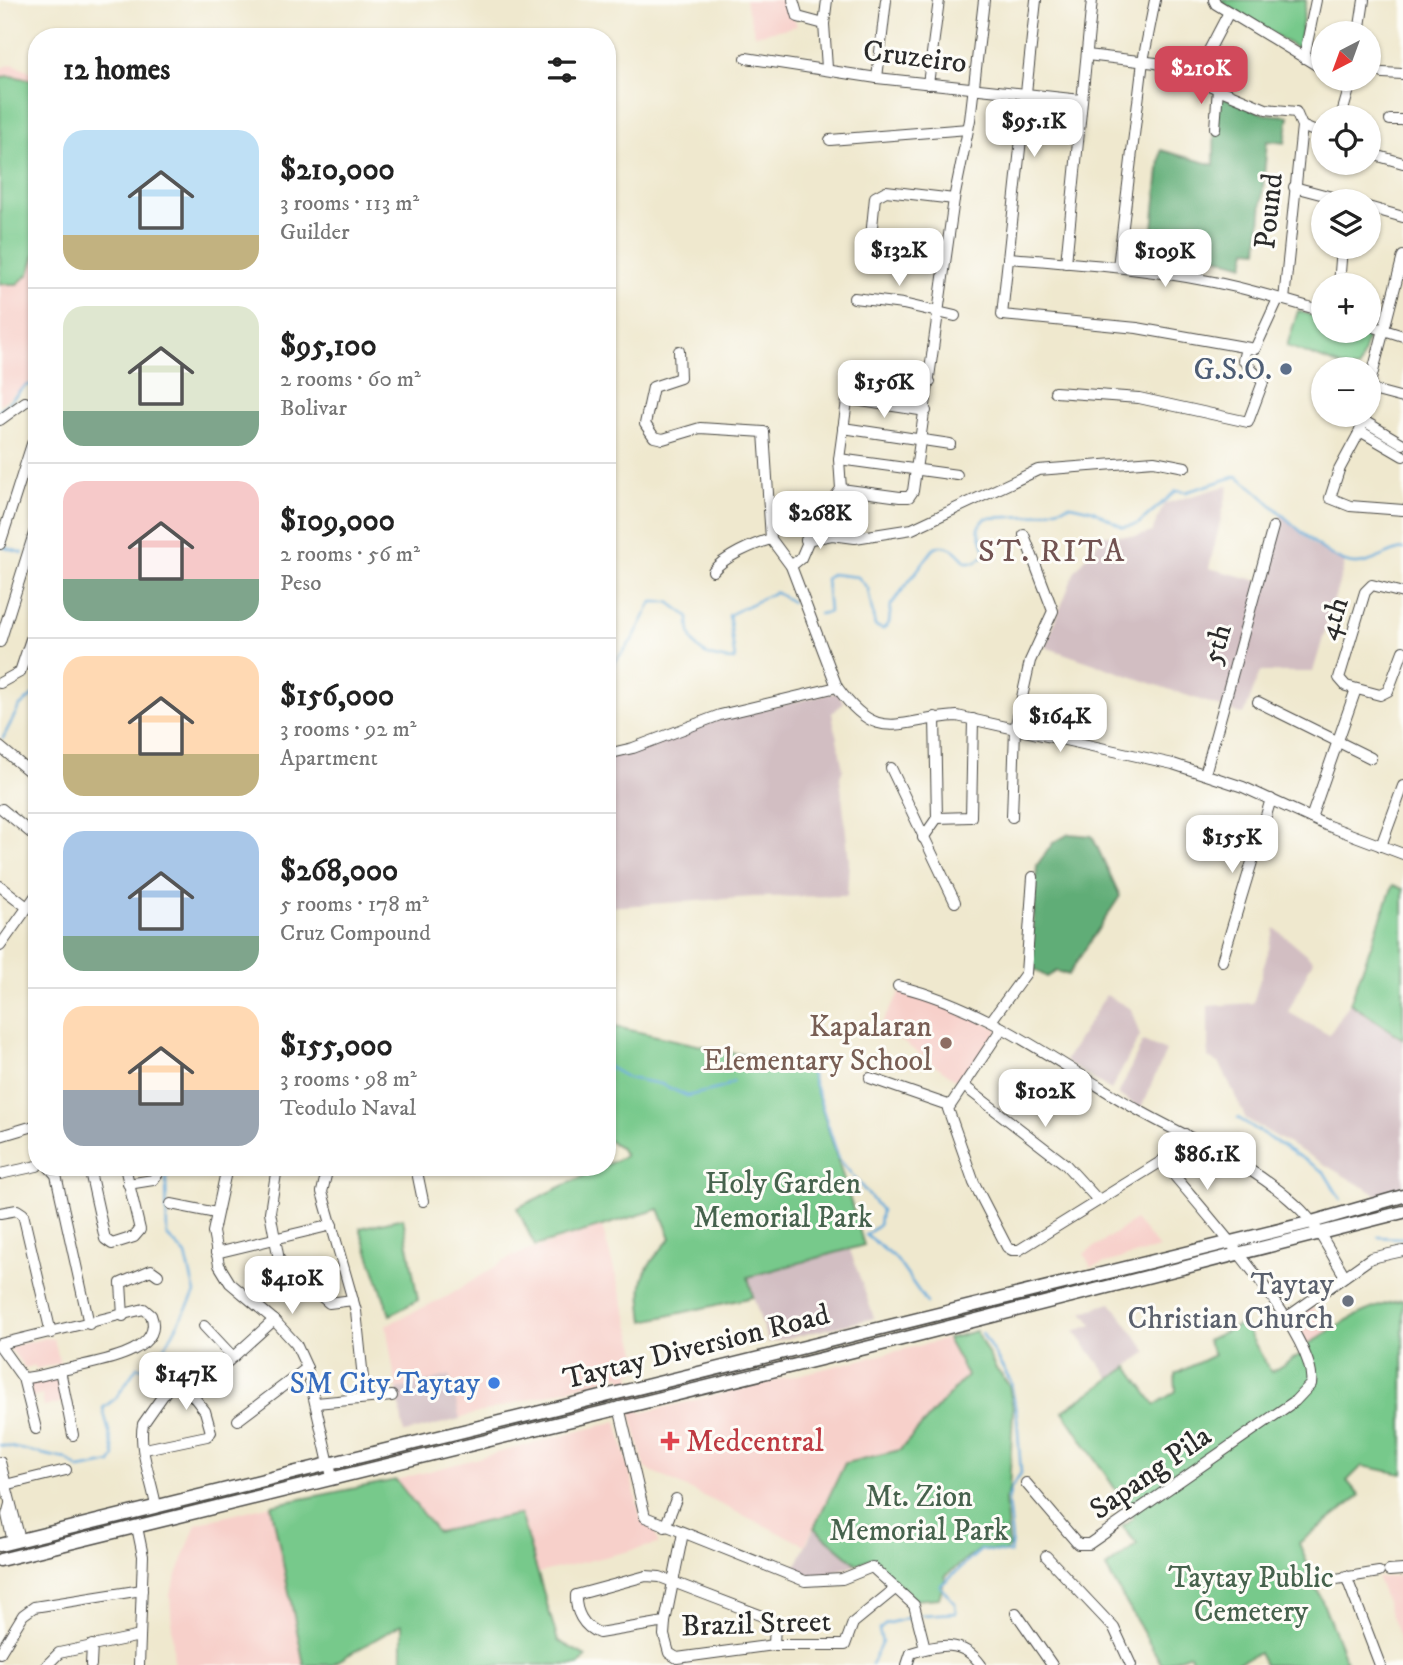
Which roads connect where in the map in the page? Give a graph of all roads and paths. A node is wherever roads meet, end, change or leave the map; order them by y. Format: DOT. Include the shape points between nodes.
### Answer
graph roads {
  1 [pos="793,0"];
  2 [pos="827,0"];
  3 [pos="886,0"];
  4 [pos="939,0"];
  5 [pos="984,0"];
  6 [pos="1036,0"];
  7 [pos="1092,0"];
  8 [pos="1155,0"];
  9 [pos="1214,0"];
  10 [pos="1316,0"];
  11 [pos="1364,0"];
  12 [pos="1229,12"];
  13 [pos="1361,21"];
  14 [pos="824,24"];
  15 [pos="1087,55"];
  16 [pos="746,58"];
  17 [pos="1304,58"];
  18 [pos="1143,61"];
  19 [pos="1311,62"];
  20 [pos="827,68"];
  21 [pos="1383,74"];
  22 [pos="1403,74"];
  23 [pos="1195,77"];
  24 [pos="877,78"];
  25 [pos="928,84"];
  26 [pos="1218,88"];
  27 [pos="974,89"];
  28 [pos="1026,96"];
  29 [pos="1081,100"];
  30 [pos="1390,120"];
  31 [pos="1403,120"];
  32 [pos="969,125"];
  33 [pos="1302,126"];
  34 [pos="1214,128"];
  35 [pos="1311,130"];
  36 [pos="830,140"];
  37 [pos="1381,157"];
  38 [pos="1403,163"];
  39 [pos="1294,187"];
  40 [pos="1311,192"];
  41 [pos="954,199"];
  42 [pos="1381,211"];
  43 [pos="1403,217"];
  44 [pos="946,253"];
  45 [pos="1403,256"];
  46 [pos="1008,258"];
  47 [pos="1066,263"];
  48 [pos="1118,267"];
  49 [pos="855,298"];
  50 [pos="1281,300"];
  51 [pos="1311,308"];
  52 [pos="940,313"];
  53 [pos="955,316"];
  54 [pos="1381,329"];
  55 [pos="1384,330"];
  56 [pos="1403,336"];
  57 [pos="1246,348"];
  58 [pos="678,351"];
  59 [pos="1377,357"];
  60 [pos="930,382"];
  61 [pos="1055,392"];
  62 [pos="1381,393"];
  63 [pos="848,398"];
  64 [pos="1403,398"];
  65 [pos="25,402"];
  66 [pos="926,411"];
  67 [pos="0,420"];
  68 [pos="1360,427"];
  69 [pos="1369,427"];
  70 [pos="1372,427"];
  71 [pos="843,428"];
  72 [pos="922,440"];
  73 [pos="950,444"];
  74 [pos="1403,444"];
  75 [pos="1403,456"];
  76 [pos="28,459"];
  77 [pos="839,460"];
  78 [pos="1185,467"];
  79 [pos="918,471"];
  80 [pos="957,475"];
  81 [pos="841,489"];
  82 [pos="1403,510"];
  83 [pos="1273,527"];
  84 [pos="1024,535"];
  85 [pos="771,538"];
  86 [pos="806,540"];
  87 [pos="0,544"];
  88 [pos="28,553"];
  89 [pos="791,566"];
  90 [pos="713,571"];
  91 [pos="1403,593"];
  92 [pos="0,642"];
  93 [pos="28,648"];
  94 [pos="1403,650"];
  95 [pos="0,683"];
  96 [pos="837,687"];
  97 [pos="1356,689"];
  98 [pos="1258,702"];
  99 [pos="935,717"];
  100 [pos="973,719"];
  101 [pos="1015,729"];
  102 [pos="1338,742"];
  103 [pos="0,747"];
  104 [pos="616,752"];
  105 [pos="1371,758"];
  106 [pos="891,768"];
  107 [pos="28,770"];
  108 [pos="1205,775"];
  109 [pos="1403,786"];
  110 [pos="1271,799"];
  111 [pos="2,809"];
  112 [pos="1012,817"];
  113 [pos="937,818"];
  114 [pos="1311,818"];
  115 [pos="28,831"];
  116 [pos="923,838"];
  117 [pos="1381,846"];
  118 [pos="1403,854"];
  119 [pos="1032,877"];
  120 [pos="0,886"];
  121 [pos="955,902"];
  122 [pos="27,907"];
  123 [pos="0,946"];
  124 [pos="1222,961"];
  125 [pos="898,986"];
  126 [pos="991,1021"];
  127 [pos="1002,1028"];
  128 [pos="870,1078"];
  129 [pos="964,1086"];
  130 [pos="948,1105"];
  131 [pos="28,1130"];
  132 [pos="1185,1135"];
  133 [pos="0,1136"];
  134 [pos="1162,1161"];
  135 [pos="28,1168"];
  136 [pos="0,1174"];
  137 [pos="56,1176"];
  138 [pos="91,1176"];
  139 [pos="127,1176"];
  140 [pos="156,1176"];
  141 [pos="225,1176"];
  142 [pos="276,1176"];
  143 [pos="326,1176"];
  144 [pos="418,1176"];
  145 [pos="128,1184"];
  146 [pos="1403,1196"];
  147 [pos="423,1200"];
  148 [pos="1098,1200"];
  149 [pos="171,1204"];
  150 [pos="1403,1212"];
  151 [pos="0,1213"];
  152 [pos="216,1213"];
  153 [pos="1312,1222"];
  154 [pos="332,1225"];
  155 [pos="1319,1236"];
  156 [pos="272,1239"];
  157 [pos="1229,1242"];
  158 [pos="1403,1251"];
  159 [pos="216,1253"];
  160 [pos="1240,1255"];
  161 [pos="158,1275"];
  162 [pos="1345,1276"];
  163 [pos="354,1300"];
  164 [pos="978,1303"];
  165 [pos="123,1316"];
  166 [pos="1286,1318"];
  167 [pos="982,1319"];
  168 [pos="274,1320"];
  169 [pos="89,1324"];
  170 [pos="204,1326"];
  171 [pos="51,1333"];
  172 [pos="0,1345"];
  173 [pos="233,1357"];
  174 [pos="307,1368"];
  175 [pos="60,1370"];
  176 [pos="212,1376"];
  177 [pos="23,1378"];
  178 [pos="393,1396"];
  179 [pos="365,1398"];
  180 [pos="316,1403"];
  181 [pos="619,1407"];
  182 [pos="238,1420"];
  183 [pos="36,1429"];
  184 [pos="73,1435"];
  185 [pos="145,1450"];
  186 [pos="0,1462"];
  187 [pos="326,1464"];
  188 [pos="66,1470"];
  189 [pos="332,1477"];
  190 [pos="1026,1483"];
  191 [pos="3,1485"];
  192 [pos="676,1499"];
  193 [pos="156,1506"];
  194 [pos="137,1527"];
  195 [pos="665,1527"];
  196 [pos="683,1533"];
  197 [pos="11,1542"];
  198 [pos="1046,1556"];
  199 [pos="0,1560"];
  200 [pos="1403,1570"];
  201 [pos="1346,1576"];
  202 [pos="1318,1582"];
  203 [pos="674,1583"];
  204 [pos="896,1588"];
  205 [pos="142,1590"];
  206 [pos="1016,1613"];
  207 [pos="665,1622"];
  208 [pos="140,1636"];
  209 [pos="92,1645"];
  210 [pos="774,1645"];
  211 [pos="925,1648"];
  212 [pos="0,1653"];
  213 [pos="47,1665"];
  214 [pos="91,1665"];
  215 [pos="139,1665"];
  216 [pos="907,1665"];
  217 [pos="981,1665"];
  218 [pos="1052,1665"];
  219 [pos="1131,1665"];
  220 [pos="1380,1665"];
  1 -- 14 [label="street" via="798,17"];
  2 -- 14 [label="street"];
  3 -- 24 [label="street"];
  4 -- 25 [label="street"];
  5 -- 27 [label="street"];
  6 -- 28 [label="street"];
  7 -- 15 [label="street"];
  8 -- 18 [label="street"];
  9 -- 12 [label="street"];
  10 -- 17 [label="street"];
  11 -- 13 [label="street"];
  12 -- 17 [label="street"];
  12 -- 23 [label="street"];
  14 -- 20 [label="street"];
  15 -- 18 [label="street"];
  15 -- 29 [label="street"];
  16 -- 20 [label="street, Cruzeiro"];
  17 -- 19 [label="street"];
  18 -- 23 [label="street"];
  18 -- 48 [label="street"];
  20 -- 24 [label="street, Cruzeiro"];
  21 -- 22 [label="street"];
  23 -- 26 [label="street"];
  24 -- 25 [label="street, Cruzeiro"];
  25 -- 27 [label="street, Cruzeiro"];
  26 -- 33 [label="street" via="1266,109 1297,112"];
  26 -- 34 [label="street"];
  27 -- 28 [label="street, Cruzeiro"];
  27 -- 32 [label="street"];
  28 -- 29 [label="street, Cruzeiro"];
  28 -- 46 [label="street"];
  29 -- 47 [label="street"];
  30 -- 31 [label="street"];
  32 -- 36 [label="street"];
  32 -- 41 [label="street"];
  33 -- 35 [label="street"];
  33 -- 39 [label="street, Pound"];
  37 -- 38 [label="street"];
  39 -- 40 [label="street"];
  39 -- 50 [label="street, Pound"];
  41 -- 44 [label="street"];
  41 -- 44 [label="street" via="887,191 875,197 874,241"];
  42 -- 43 [label="street"];
  44 -- 52 [label="street"];
  45 -- 55 [label="street"];
  46 -- 47 [label="street"];
  46 -- 57 [label="street" via="1002,315 1137,328"];
  47 -- 48 [label="street"];
  48 -- 50 [label="street" via="1236,287"];
  49 -- 52 [label="street"];
  50 -- 51 [label="street"];
  50 -- 57 [label="street, Pound" via="1259,345"];
  52 -- 53 [label="street"];
  52 -- 60 [label="street"];
  54 -- 55 [label="street"];
  55 -- 56 [label="street"];
  55 -- 59 [label="street"];
  57 -- 61 [label="street" via="1243,360 1263,382 1248,422 1139,398"];
  58 -- 85 [label="street" via="680,378 653,387 645,424 663,439 700,428 764,432"];
  60 -- 63 [label="street" via="854,371"];
  60 -- 66 [label="street"];
  62 -- 64 [label="street"];
  63 -- 66 [label="street"];
  63 -- 71 [label="street"];
  65 -- 67 [label="street"];
  66 -- 72 [label="street"];
  68 -- 82 [label="street" via="1330,498 1350,506"];
  69 -- 75 [label="street"];
  70 -- 74 [label="street"];
  71 -- 72 [label="street"];
  71 -- 77 [label="street"];
  72 -- 73 [label="street"];
  72 -- 79 [label="street"];
  76 -- 87 [label="street"];
  77 -- 79 [label="street"];
  77 -- 81 [label="street"];
  78 -- 86 [label="street" via="1154,461 1038,470 912,529"];
  79 -- 80 [label="street"];
  79 -- 81 [label="street" via="908,497"];
  81 -- 86 [label="street"];
  83 -- 108 [label="street, 5th"];
  84 -- 101 [label="street" via="1054,611 1030,661"];
  85 -- 89 [label="street"];
  85 -- 90 [label="street" via="727,557"];
  86 -- 89 [label="street" via="801,558"];
  88 -- 92 [label="street"];
  89 -- 96 [label="street"];
  91 -- 97 [label="street, 4th" via="1372,585 1365,592 1339,678"];
  93 -- 95 [label="street" via="20,672"];
  94 -- 97 [label="street" via="1388,691 1380,695"];
  96 -- 99 [label="street" via="868,720 887,726"];
  96 -- 104 [label="street" via="720,715"];
  97 -- 102 [label="street"];
  98 -- 102 [label="street"];
  99 -- 100 [label="street"];
  99 -- 113 [label="street"];
  100 -- 101 [label="street"];
  100 -- 113 [label="street" via="971,817"];
  101 -- 108 [label="street"];
  101 -- 112 [label="street"];
  102 -- 105 [label="street"];
  102 -- 114 [label="street"];
  103 -- 107 [label="street"];
  106 -- 116 [label="street"];
  108 -- 110 [label="street"];
  109 -- 117 [label="street"];
  110 -- 114 [label="street"];
  110 -- 124 [label="street"];
  111 -- 115 [label="street"];
  113 -- 116 [label="street"];
  114 -- 117 [label="street"];
  116 -- 121 [label="street"];
  117 -- 118 [label="street"];
  119 -- 126 [label="street" via="1026,973"];
  120 -- 122 [label="street"];
  122 -- 123 [label="street"];
  125 -- 126 [label="street" via="955,1003"];
  126 -- 127 [label="street"];
  127 -- 129 [label="street"];
  127 -- 132 [label="street"];
  128 -- 130 [label="street"];
  129 -- 130 [label="street"];
  129 -- 148 [label="street" via="1065,1164"];
  130 -- 148 [label="street" via="974,1182 1007,1247 1019,1250"];
  131 -- 133 [label="street"];
  132 -- 134 [label="street"];
  132 -- 153 [label="street" via="1239,1160"];
  134 -- 148 [label="street"];
  134 -- 157 [label="street"];
  135 -- 136 [label="street"];
  137 -- 169 [label="street"];
  138 -- 145 [label="street" via="106,1239 113,1244 140,1230"];
  139 -- 145 [label="street"];
  140 -- 145 [label="street"];
  141 -- 152 [label="street"];
  142 -- 156 [label="street" via="270,1212"];
  143 -- 154 [label="street" via="323,1192"];
  144 -- 147 [label="street"];
  146 -- 153 [label="main road, Taytay Diversion Road"];
  149 -- 152 [label="street"];
  150 -- 155 [label="main road, Taytay Diversion Road"];
  151 -- 171 [label="street" via="17,1210 23,1214"];
  152 -- 159 [label="street"];
  153 -- 155 [label="street"];
  153 -- 157 [label="main road, Taytay Diversion Road"];
  154 -- 156 [label="street"];
  154 -- 163 [label="street"];
  155 -- 160 [label="main road, Taytay Diversion Road"];
  155 -- 162 [label="street"];
  156 -- 159 [label="street"];
  156 -- 163 [label="street" via="282,1265 329,1303"];
  157 -- 160 [label="street"];
  157 -- 164 [label="main road, Taytay Diversion Road"];
  158 -- 162 [label="street" via="1371,1258"];
  159 -- 168 [label="street" via="230,1283"];
  160 -- 166 [label="street"];
  160 -- 167 [label="main road, Taytay Diversion Road"];
  161 -- 165 [label="street" via="151,1270 121,1283"];
  162 -- 166 [label="street"];
  163 -- 179 [label="street"];
  164 -- 167 [label="main road"];
  164 -- 187 [label="main road, Taytay Diversion Road"];
  165 -- 169 [label="street"];
  165 -- 175 [label="street" via="144,1309 151,1315 153,1328 140,1346 127,1355"];
  166 -- 190 [label="street, Sapang Pila" via="1311,1364 1311,1384 1289,1406 1089,1544 1078,1544"];
  167 -- 181 [label="main road, Taytay Diversion Road"];
  168 -- 173 [label="street"];
  168 -- 174 [label="street" via="296,1344"];
  169 -- 171 [label="street"];
  170 -- 173 [label="street"];
  171 -- 172 [label="street"];
  172 -- 177 [label="street"];
  173 -- 176 [label="street"];
  174 -- 180 [label="street"];
  174 -- 182 [label="street"];
  175 -- 177 [label="street"];
  175 -- 184 [label="street"];
  177 -- 183 [label="street"];
  178 -- 179 [label="street"];
  179 -- 180 [label="street"];
  180 -- 187 [label="street"];
  181 -- 189 [label="main road, Taytay Diversion Road"];
  181 -- 195 [label="street" via="645,1517"];
  185 -- 185 [label="street" via="143,1423 171,1384 181,1381 205,1411 211,1432"];
  185 -- 193 [label="street"];
  186 -- 191 [label="street"];
  187 -- 189 [label="street"];
  187 -- 193 [label="main road, Taytay Diversion Road"];
  188 -- 191 [label="street"];
  189 -- 194 [label="main road, Taytay Diversion Road"];
  191 -- 197 [label="street" via="15,1513"];
  192 -- 195 [label="street"];
  193 -- 197 [label="main road, Taytay Diversion Road"];
  194 -- 199 [label="main road, Taytay Diversion Road"];
  194 -- 205 [label="street" via="143,1556"];
  195 -- 196 [label="street"];
  196 -- 203 [label="street, Brazil Street"];
  196 -- 204 [label="street" via="805,1581 842,1579 872,1566"];
  198 -- 219 [label="street" via="1114,1628"];
  200 -- 201 [label="street"];
  201 -- 202 [label="street"];
  201 -- 220 [label="street"];
  203 -- 207 [label="street, Brazil Street"];
  203 -- 207 [label="street" via="646,1576 576,1595 579,1614 599,1633"];
  203 -- 210 [label="street" via="770,1619 775,1624"];
  204 -- 210 [label="street, Brazil Street" via="853,1623 845,1645"];
  204 -- 211 [label="street" via="914,1605"];
  205 -- 208 [label="street"];
  205 -- 212 [label="street" via="34,1607 23,1615"];
  206 -- 218 [label="street"];
  207 -- 210 [label="street, Brazil Street" via="667,1648 677,1658"];
  208 -- 209 [label="street"];
  208 -- 215 [label="street"];
  209 -- 213 [label="street" via="59,1653"];
  209 -- 214 [label="street"];
  211 -- 216 [label="street" via="911,1653"];
  211 -- 217 [label="street" via="965,1647"];
}
